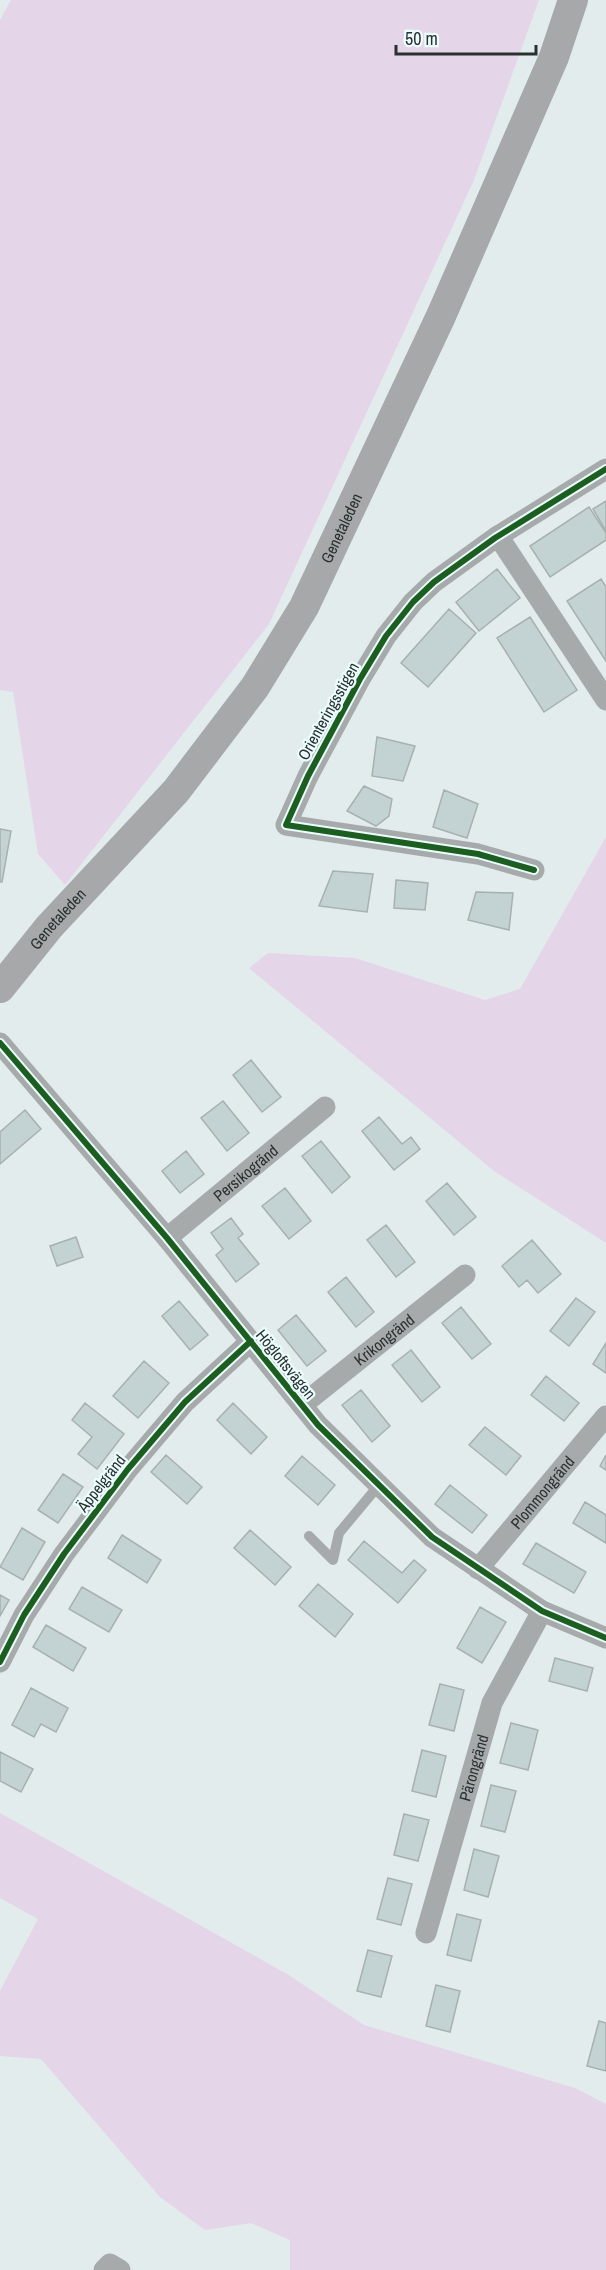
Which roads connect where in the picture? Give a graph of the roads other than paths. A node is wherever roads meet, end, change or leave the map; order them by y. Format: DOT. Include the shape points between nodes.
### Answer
graph roads {
  1 [pos="573,0"];
  2 [pos="606,469"];
  3 [pos="498,536"];
  4 [pos="606,700"];
  5 [pos="534,870"];
  6 [pos="0,988"];
  7 [pos="0,1043"];
  8 [pos="325,1107"];
  9 [pos="167,1238"];
  10 [pos="465,1275"];
  11 [pos="251,1341"];
  12 [pos="302,1405"];
  13 [pos="606,1416"];
  14 [pos="379,1485"];
  15 [pos="309,1536"];
  16 [pos="478,1569"];
  17 [pos="542,1611"];
  18 [pos="606,1638"];
  19 [pos="0,1662"];
  20 [pos="426,1933"];
  21 [pos="104,2270"];
  22 [pos="120,2270"];
  1 -- 6 [label="main road, Genetaleden" via="554,57 441,316 304,607 255,687 183,782 49,927"];
  2 -- 3 [label="street, Orienteringsstigen"];
  3 -- 4 [label="street"];
  3 -- 5 [label="street, Orienteringsstigen" via="434,582 412,602 386,636 286,825 478,854"];
  7 -- 9 [label="street, Högloftsvägen"];
  8 -- 9 [label="street, Persikogränd"];
  9 -- 11 [label="street, Högloftsvägen"];
  10 -- 12 [label="street, Krikongränd"];
  11 -- 12 [label="street, Högloftsvägen"];
  11 -- 19 [label="street, Äppelgränd" via="185,1402 128,1469 64,1554 24,1615"];
  12 -- 14 [label="street, Högloftsvägen"];
  13 -- 16 [label="street, Plommongränd"];
  14 -- 15 [label="lane" via="339,1533 333,1560"];
  14 -- 16 [label="street, Högloftsvägen" via="432,1537"];
  16 -- 17 [label="street, Högloftsvägen"];
  17 -- 18 [label="street, Högloftsvägen"];
  17 -- 20 [label="street, Pärongränd" via="492,1703"];
  21 -- 22 [label="street" via="110,2264"];
}
